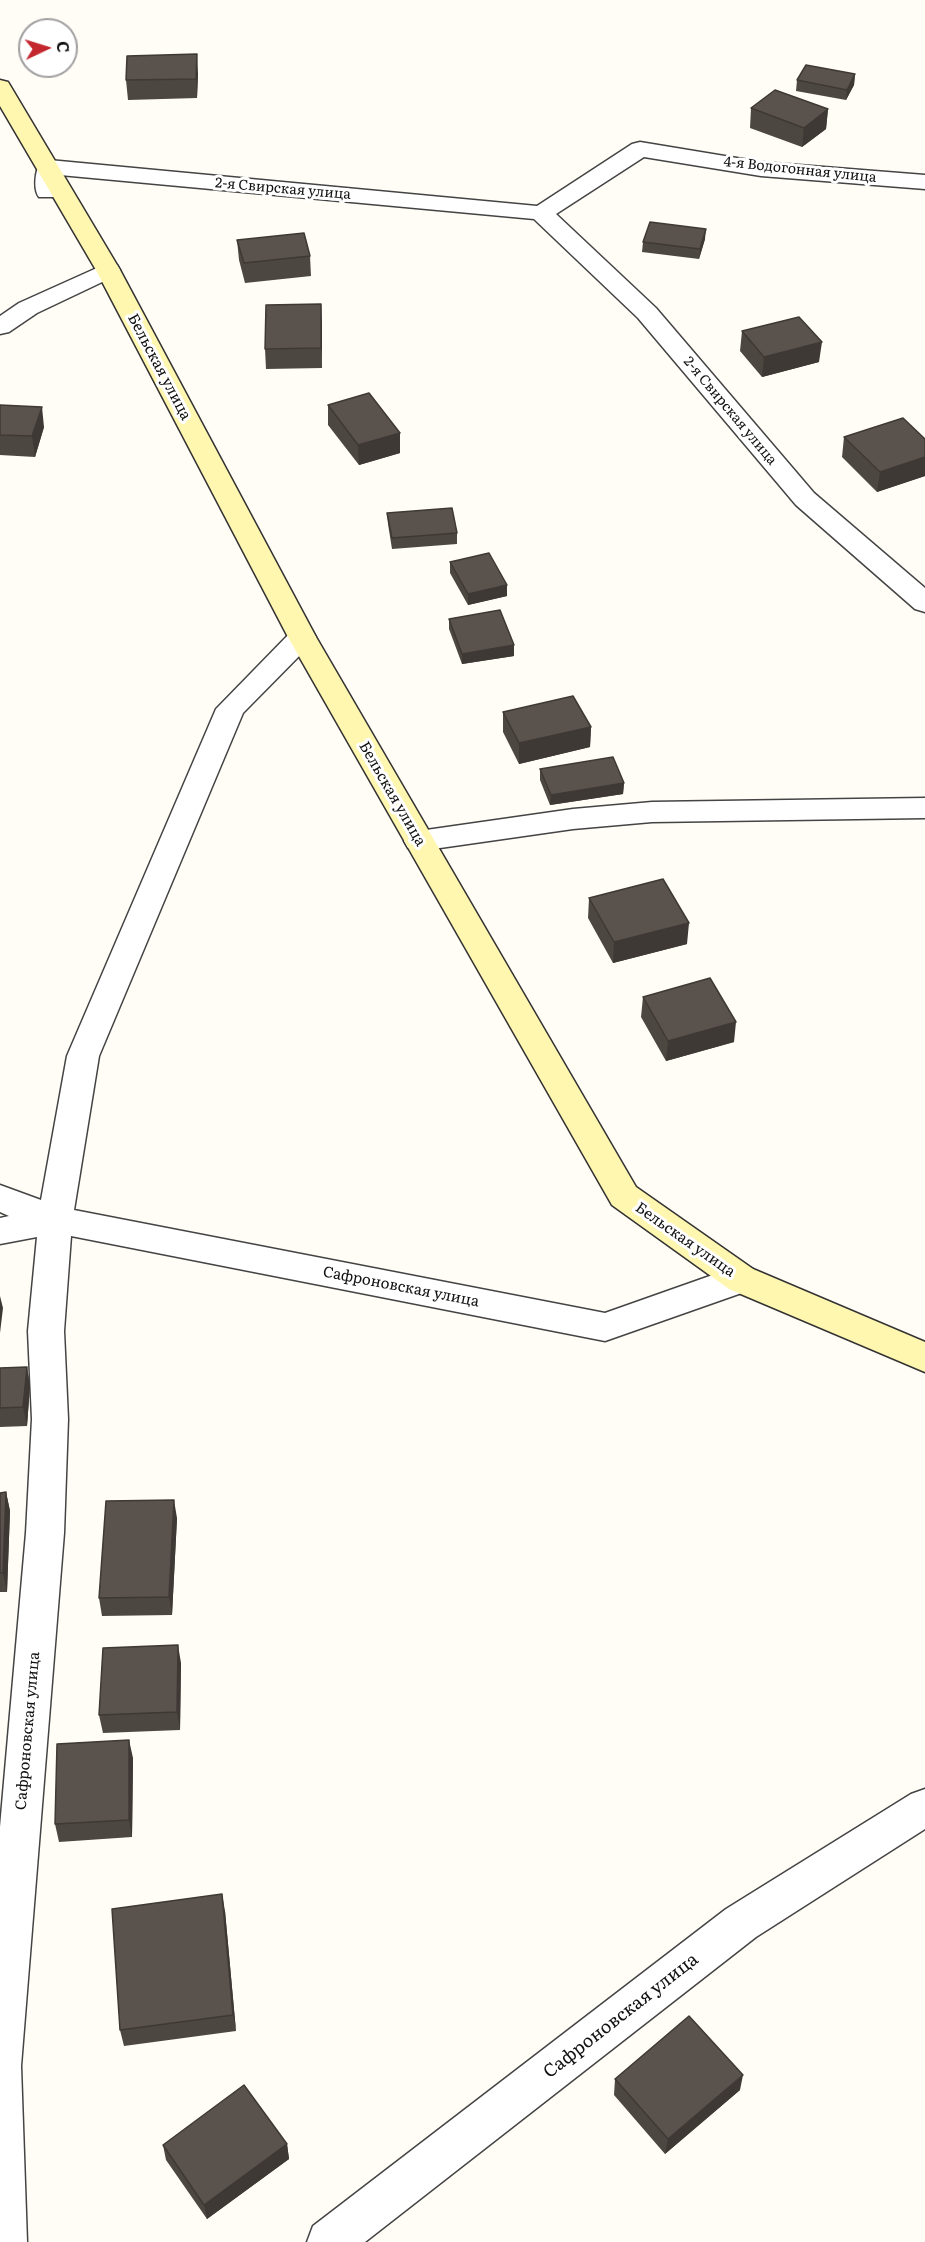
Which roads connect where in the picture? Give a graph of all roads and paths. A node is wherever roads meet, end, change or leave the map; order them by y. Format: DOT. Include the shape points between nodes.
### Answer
graph roads {
  1 [pos="0,87"];
  2 [pos="48,180"];
  3 [pos="925,182"];
  4 [pos="541,213"];
  5 [pos="108,270"];
  6 [pos="0,327"];
  7 [pos="925,603"];
  8 [pos="302,637"];
  9 [pos="925,808"];
  10 [pos="419,841"];
  11 [pos="0,1198"];
  12 [pos="56,1220"];
  13 [pos="0,1231"];
  14 [pos="741,1279"];
  15 [pos="925,1358"];
  16 [pos="925,1807"];
  17 [pos="5,2242"];
  18 [pos="329,2242"];
  1 -- 2 [label="street, Бельская улица"];
  2 -- 4 [label="street, 2-я Свирская улица"];
  2 -- 5 [label="street, Бельская улица"];
  3 -- 4 [label="street, 4-я Водогонная улица" via="761,169 640,149"];
  4 -- 7 [label="street, 2-я Свирская улица" via="646,313 805,499"];
  5 -- 6 [label="street" via="28,308"];
  5 -- 8 [label="street, Бельская улица"];
  8 -- 10 [label="street, Бельская улица"];
  8 -- 12 [label="street" via="230,709 115,980 83,1056"];
  9 -- 10 [label="street" via="652,812"];
  10 -- 14 [label="street, Бельская улица" via="624,1196"];
  11 -- 12 [label="street"];
  12 -- 13 [label="street, Сафроновская улица"];
  12 -- 14 [label="street, Сафроновская улица" via="605,1327"];
  12 -- 17 [label="street, Сафроновская улица" via="46,1331 51,1419 45,1533 0,2066"];
  14 -- 15 [label="street, Бельская улица"];
  16 -- 18 [label="street, Сафроновская улица" via="741,1923"];
}
